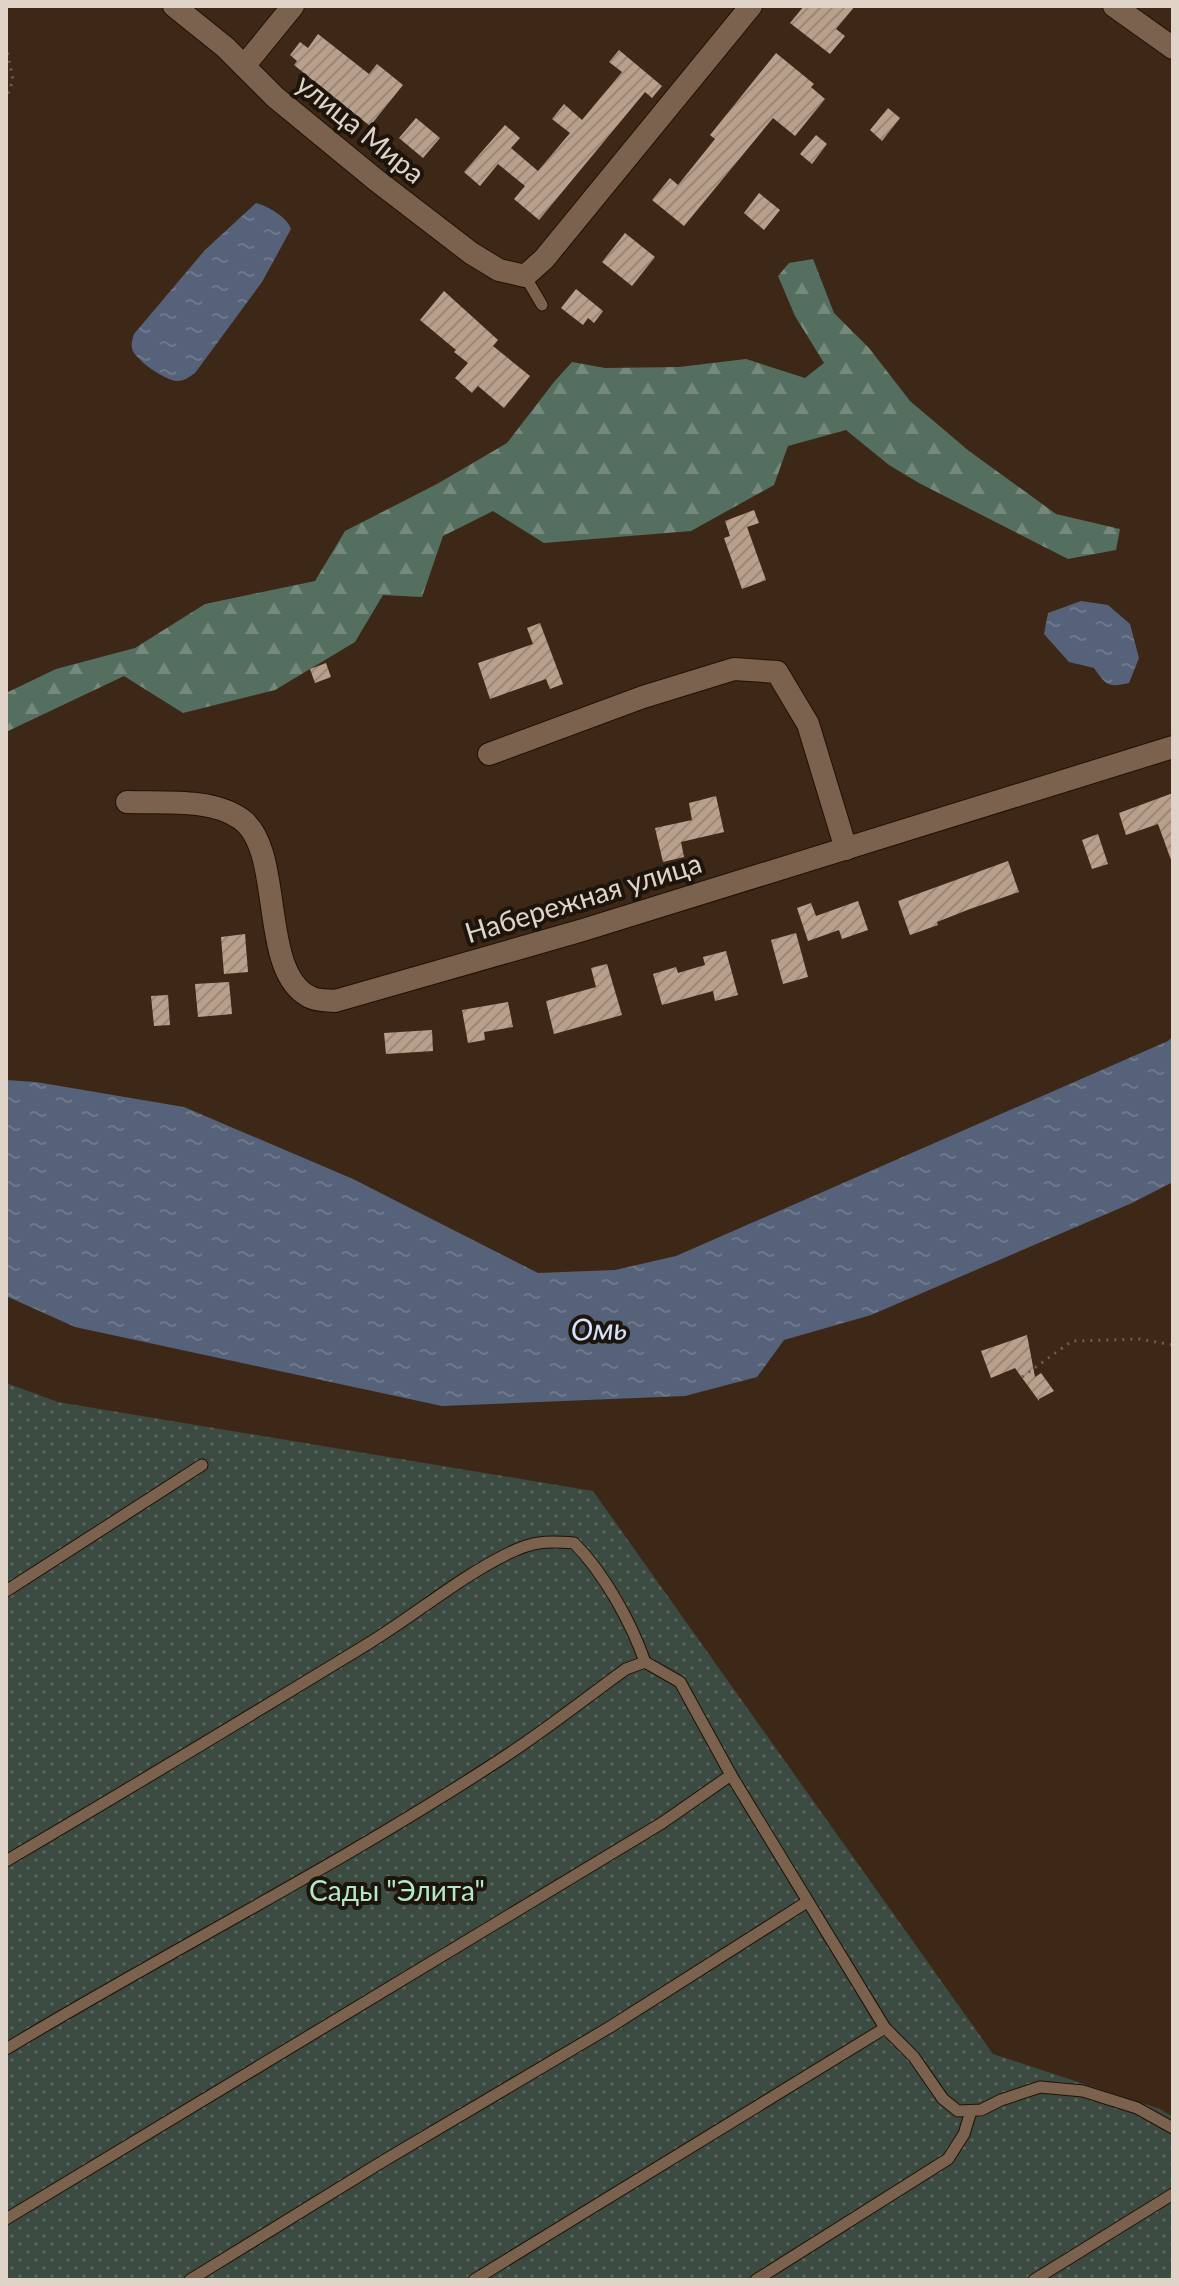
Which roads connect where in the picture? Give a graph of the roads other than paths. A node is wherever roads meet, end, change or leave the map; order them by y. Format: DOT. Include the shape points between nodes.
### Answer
graph roads {
  1 [pos="174,6"];
  2 [pos="293,6"];
  3 [pos="751,6"];
  4 [pos="1114,6"];
  5 [pos="1173,48"];
  6 [pos="244,66"];
  7 [pos="525,276"];
  8 [pos="542,305"];
  9 [pos="1173,747"];
  10 [pos="489,754"];
  11 [pos="127,802"];
  12 [pos="846,849"];
  13 [pos="202,1465"];
  14 [pos="6,1591"];
  15 [pos="645,1662"];
  16 [pos="731,1775"];
  17 [pos="6,1861"];
  18 [pos="807,1902"];
  19 [pos="885,2028"];
  20 [pos="6,2049"];
  21 [pos="971,2111"];
  22 [pos="1173,2128"];
  23 [pos="1173,2194"];
  24 [pos="6,2219"];
  25 [pos="190,2280"];
  26 [pos="474,2280"];
  27 [pos="756,2280"];
  28 [pos="1034,2280"];
  1 -- 6 [label="street, улица Мира"];
  2 -- 6 [label="street"];
  3 -- 7 [label="street"];
  4 -- 5 [label="street"];
  6 -- 7 [label="street, улица Мира" via="275,97 471,253 499,270"];
  7 -- 8 [label="lane"];
  9 -- 12 [label="street, Набережная улица"];
  10 -- 12 [label="street" via="734,669 777,672 808,724"];
  11 -- 12 [label="street, Набережная улица" via="215,806 242,819 259,839 280,951 293,985 312,998 335,1001"];
  13 -- 14 [label="lane"];
  15 -- 16 [label="lane" via="680,1682"];
  15 -- 17 [label="lane" via="589,1559 574,1543 540,1541 508,1553 392,1629"];
  15 -- 20 [label="lane" via="626,1669 499,1761 357,1848"];
  16 -- 18 [label="lane"];
  16 -- 24 [label="lane" via="662,1823"];
  18 -- 19 [label="lane"];
  18 -- 25 [label="lane"];
  19 -- 21 [label="lane" via="914,2057 943,2099 958,2111"];
  19 -- 26 [label="lane"];
  21 -- 22 [label="lane" via="1040,2087 1083,2091 1137,2108"];
  21 -- 27 [label="lane" via="948,2159"];
  23 -- 28 [label="lane"];
}
